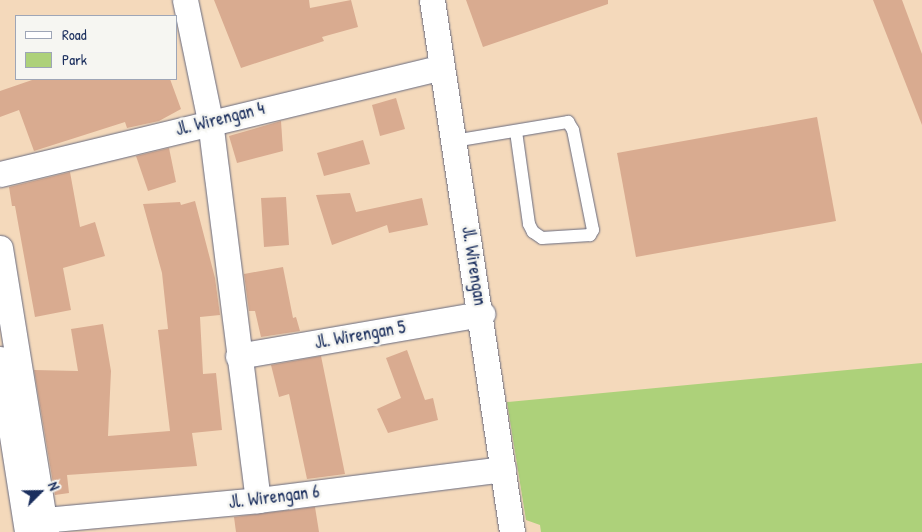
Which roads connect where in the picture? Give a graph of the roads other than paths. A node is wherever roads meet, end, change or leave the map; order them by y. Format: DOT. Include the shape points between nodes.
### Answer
graph roads {
  1 [pos="185,0"];
  2 [pos="432,0"];
  3 [pos="441,67"];
  4 [pos="210,121"];
  5 [pos="516,132"];
  6 [pos="454,141"];
  7 [pos="0,174"];
  8 [pos="0,248"];
  9 [pos="482,314"];
  10 [pos="238,356"];
  11 [pos="0,360"];
  12 [pos="503,469"];
  13 [pos="258,500"];
  14 [pos="39,528"];
  15 [pos="512,532"];
  1 -- 4 [label="street"];
  2 -- 3 [label="street, Jl. Wirengan"];
  3 -- 4 [label="street, Jl. Wirengan 4"];
  3 -- 6 [label="street, Jl. Wirengan"];
  4 -- 7 [label="street, Jl. Wirengan 4"];
  4 -- 10 [label="street"];
  5 -- 5 [label="lane" via="528,224 533,232 542,238 590,235 592,230 572,126 568,122"];
  5 -- 6 [label="lane"];
  6 -- 9 [label="street, Jl. Wirengan"];
  8 -- 14 [label="street"];
  9 -- 10 [label="street, Jl. Wirengan 5"];
  9 -- 12 [label="street, Jl. Wirengan"];
  10 -- 13 [label="street"];
  11 -- 14 [label="street"];
  12 -- 13 [label="street, Jl. Wirengan 6"];
  12 -- 15 [label="street, Jl. Wirengan"];
  13 -- 14 [label="street, Jl. Wirengan 6"];
}
